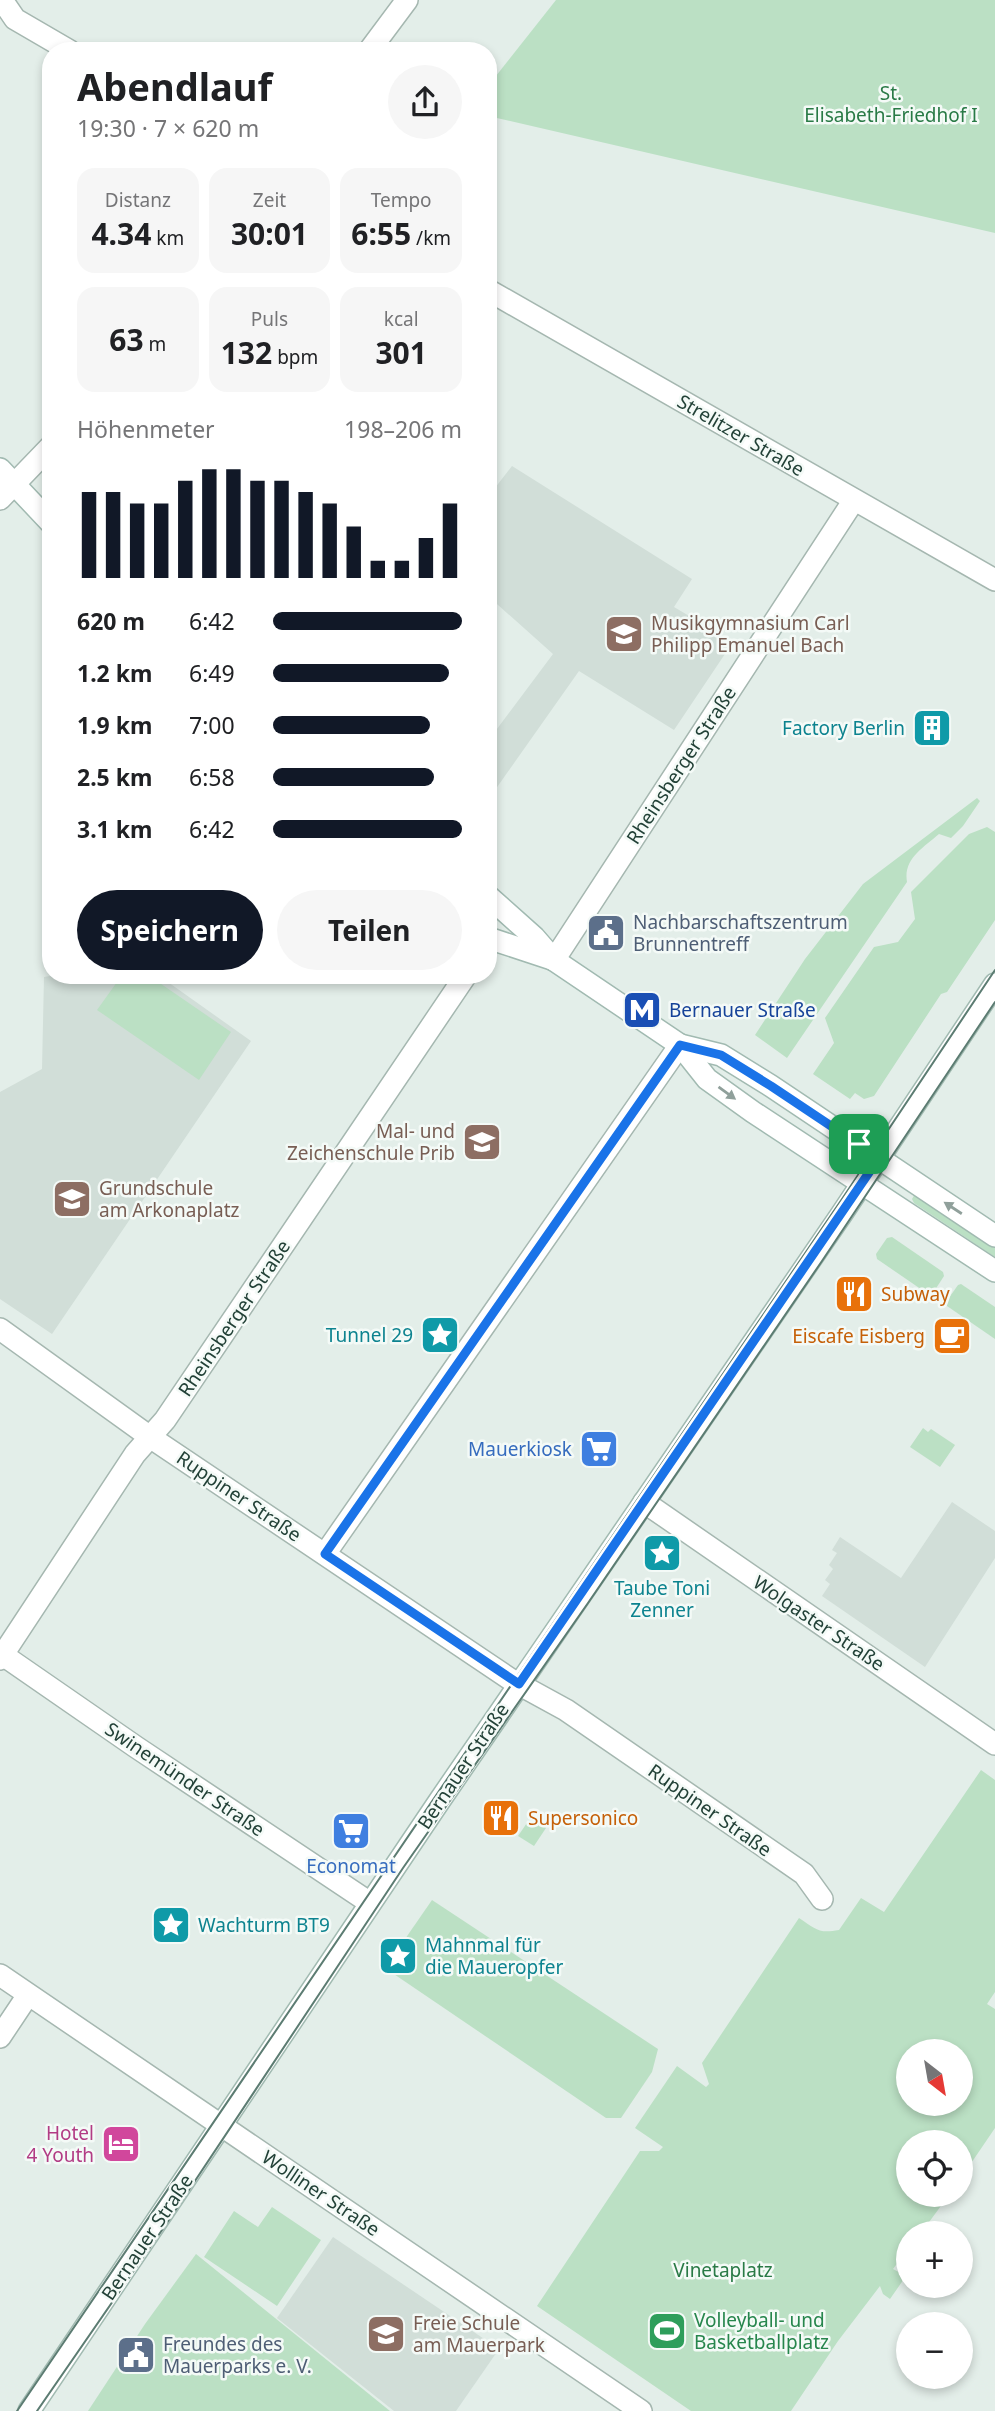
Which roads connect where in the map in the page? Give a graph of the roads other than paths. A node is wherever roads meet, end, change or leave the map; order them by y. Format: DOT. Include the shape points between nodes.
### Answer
graph roads {
  1 [pos="2,0"];
  2 [pos="407,0"];
  3 [pos="55,42"];
  4 [pos="376,42"];
  5 [pos="497,295"];
  6 [pos="42,456"];
  7 [pos="0,470"];
  8 [pos="8,492"];
  9 [pos="854,500"];
  10 [pos="42,517"];
  11 [pos="995,580"];
  12 [pos="497,904"];
  13 [pos="506,911"];
  14 [pos="497,926"];
  15 [pos="497,942"];
  16 [pos="554,960"];
  17 [pos="460,984"];
  18 [pos="995,984"];
  19 [pos="680,1045"];
  20 [pos="879,1158"];
  21 [pos="862,1183"];
  22 [pos="995,1236"];
  23 [pos="995,1271"];
  24 [pos="0,1329"];
  25 [pos="150,1437"];
  26 [pos="644,1503"];
  27 [pos="325,1554"];
  28 [pos="1,1656"];
  29 [pos="519,1684"];
  30 [pos="995,1744"];
  31 [pos="822,1899"];
  32 [pos="370,1903"];
  33 [pos="0,1975"];
  34 [pos="28,1995"];
  35 [pos="0,2036"];
  36 [pos="222,2125"];
  37 [pos="29,2411"];
  38 [pos="641,2411"];
  1 -- 3 [label="street" via="15,19"];
  2 -- 4 [label="street"];
  5 -- 9 [label="street, Strelitzer Straße"];
  6 -- 8 [label="street"];
  7 -- 8 [label="street"];
  8 -- 10 [label="street"];
  9 -- 11 [label="street, Strelitzer Straße"];
  9 -- 16 [label="street, Rheinsberger Straße"];
  12 -- 13 [label="street"];
  13 -- 14 [label="street"];
  13 -- 16 [label="street"];
  15 -- 16 [label="street"];
  16 -- 19 [label="street"];
  17 -- 25 [label="street, Rheinsberger Straße"];
  18 -- 20 [label="street, Bernauer Straße"];
  19 -- 20 [label="street" via="721,1055"];
  19 -- 21 [label="street, one-way" via="707,1079"];
  19 -- 27 [label="street"];
  20 -- 21 [label="street, Bernauer Straße"];
  22 -- 20 [label="street, one-way"];
  21 -- 23 [label="street"];
  21 -- 26 [label="street, Bernauer Straße"];
  24 -- 25 [label="street, Ruppiner Straße"];
  25 -- 27 [label="street, Ruppiner Straße"];
  25 -- 28 [label="street, Rheinsberger Straße"];
  26 -- 29 [label="street, Bernauer Straße"];
  26 -- 30 [label="street, Wolgaster Straße"];
  27 -- 29 [label="street, Ruppiner Straße"];
  28 -- 32 [label="street, Swinemünder Straße"];
  29 -- 31 [label="street, Ruppiner Straße" via="566,1710 804,1874"];
  29 -- 32 [label="street, Bernauer Straße"];
  32 -- 36 [label="street, Bernauer Straße"];
  33 -- 34 [label="street, Wolliner Straße"];
  34 -- 35 [label="street"];
  34 -- 36 [label="street, Wolliner Straße"];
  36 -- 37 [label="street, Bernauer Straße"];
  36 -- 38 [label="street, Wolliner Straße"];
}
